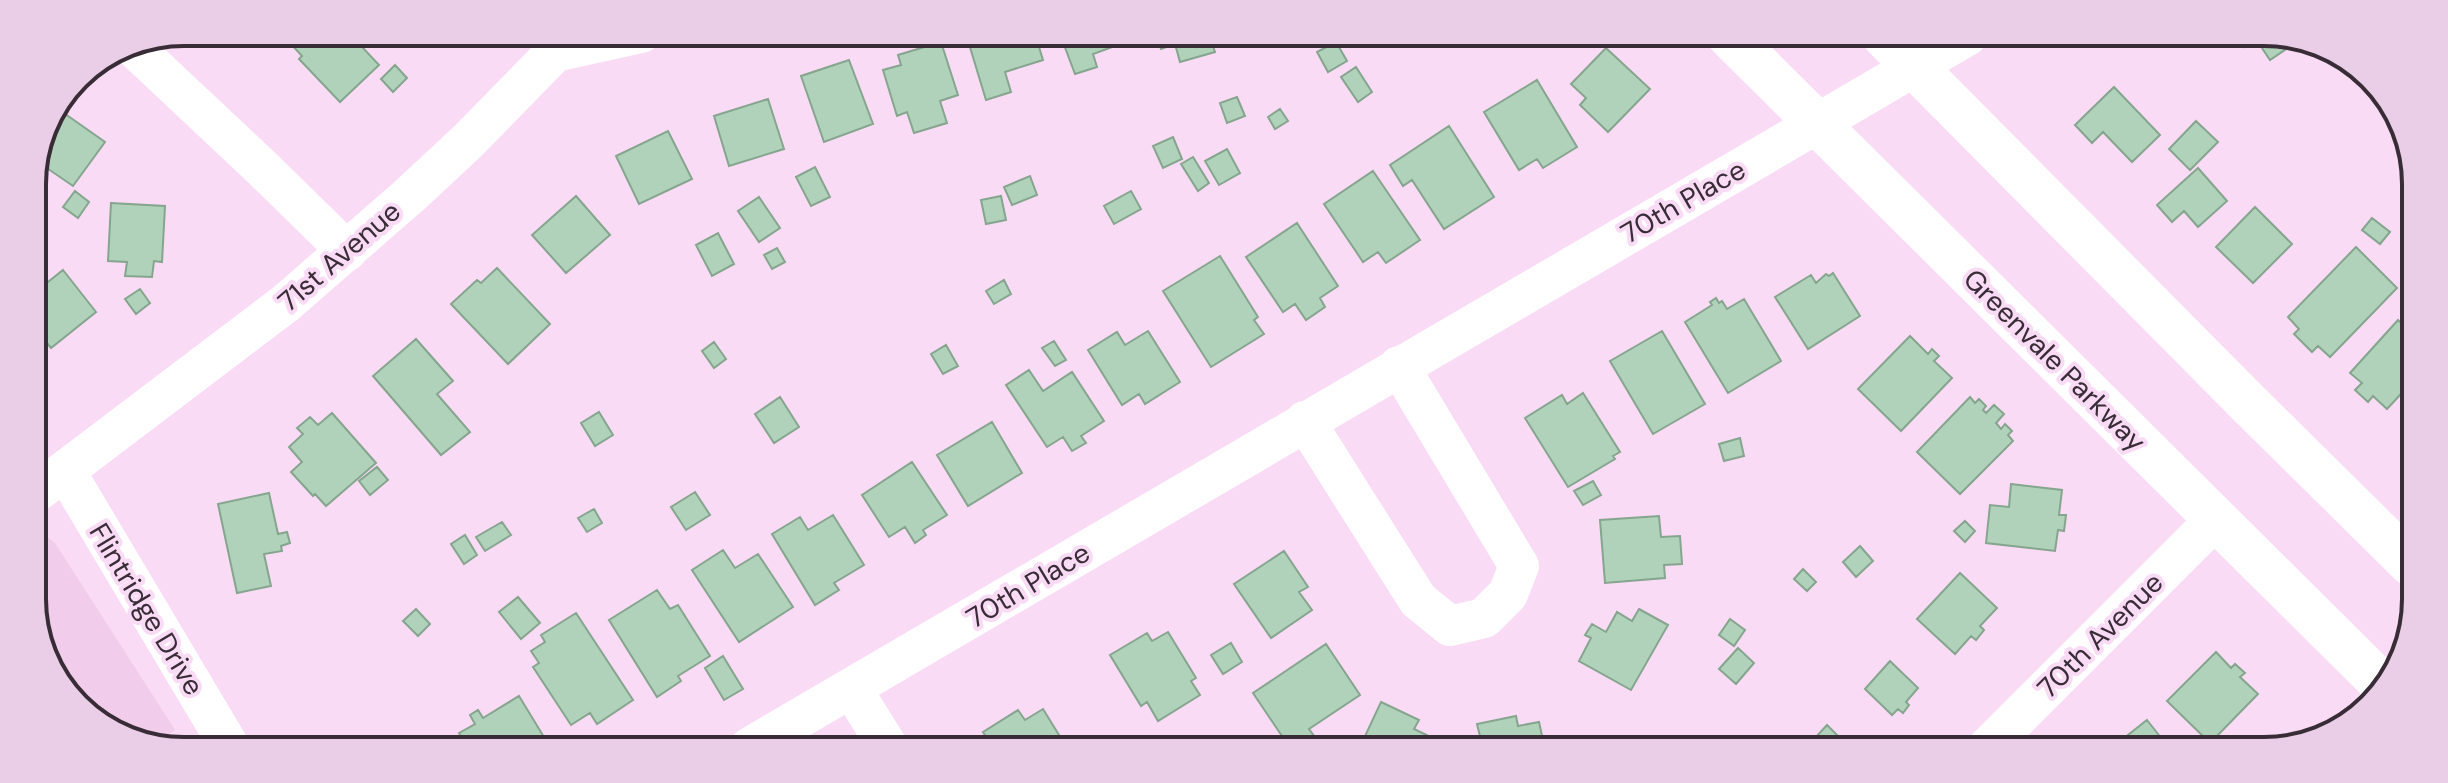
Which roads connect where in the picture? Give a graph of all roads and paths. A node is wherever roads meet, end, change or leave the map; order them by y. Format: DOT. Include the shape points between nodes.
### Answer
graph roads {
  1 [pos="555,46"];
  2 [pos="1739,46"];
  3 [pos="1894,46"];
  4 [pos="1949,46"];
  5 [pos="140,53"];
  6 [pos="1914,66"];
  7 [pos="1816,123"];
  8 [pos="347,251"];
  9 [pos="1399,366"];
  10 [pos="1305,421"];
  11 [pos="50,483"];
  12 [pos="2216,519"];
  13 [pos="2402,555"];
  14 [pos="2377,679"];
  15 [pos="852,689"];
  16 [pos="223,737"];
  17 [pos="768,737"];
  18 [pos="882,737"];
  19 [pos="1998,737"];
  1 -- 8 [label="street, 71st Avenue" via="468,141"];
  2 -- 7 [label="street, Greenvale Parkway"];
  3 -- 6 [label="street"];
  4 -- 6 [label="street, 70th Place"];
  5 -- 8 [label="street"];
  6 -- 7 [label="street, 70th Place"];
  6 -- 13 [label="street"];
  7 -- 9 [label="street, 70th Place"];
  7 -- 12 [label="street, Greenvale Parkway"];
  8 -- 11 [label="street, 71st Avenue"];
  9 -- 10 [label="street, 70th Place"];
  9 -- 10 [label="street" via="1519,566 1508,594 1484,618 1450,626 1418,600"];
  10 -- 15 [label="street, 70th Place"];
  11 -- 16 [label="street, Flintridge Drive"];
  12 -- 14 [label="street, Greenvale Parkway"];
  12 -- 19 [label="street, 70th Avenue"];
  15 -- 17 [label="street, 70th Place"];
  15 -- 18 [label="street"];
}
